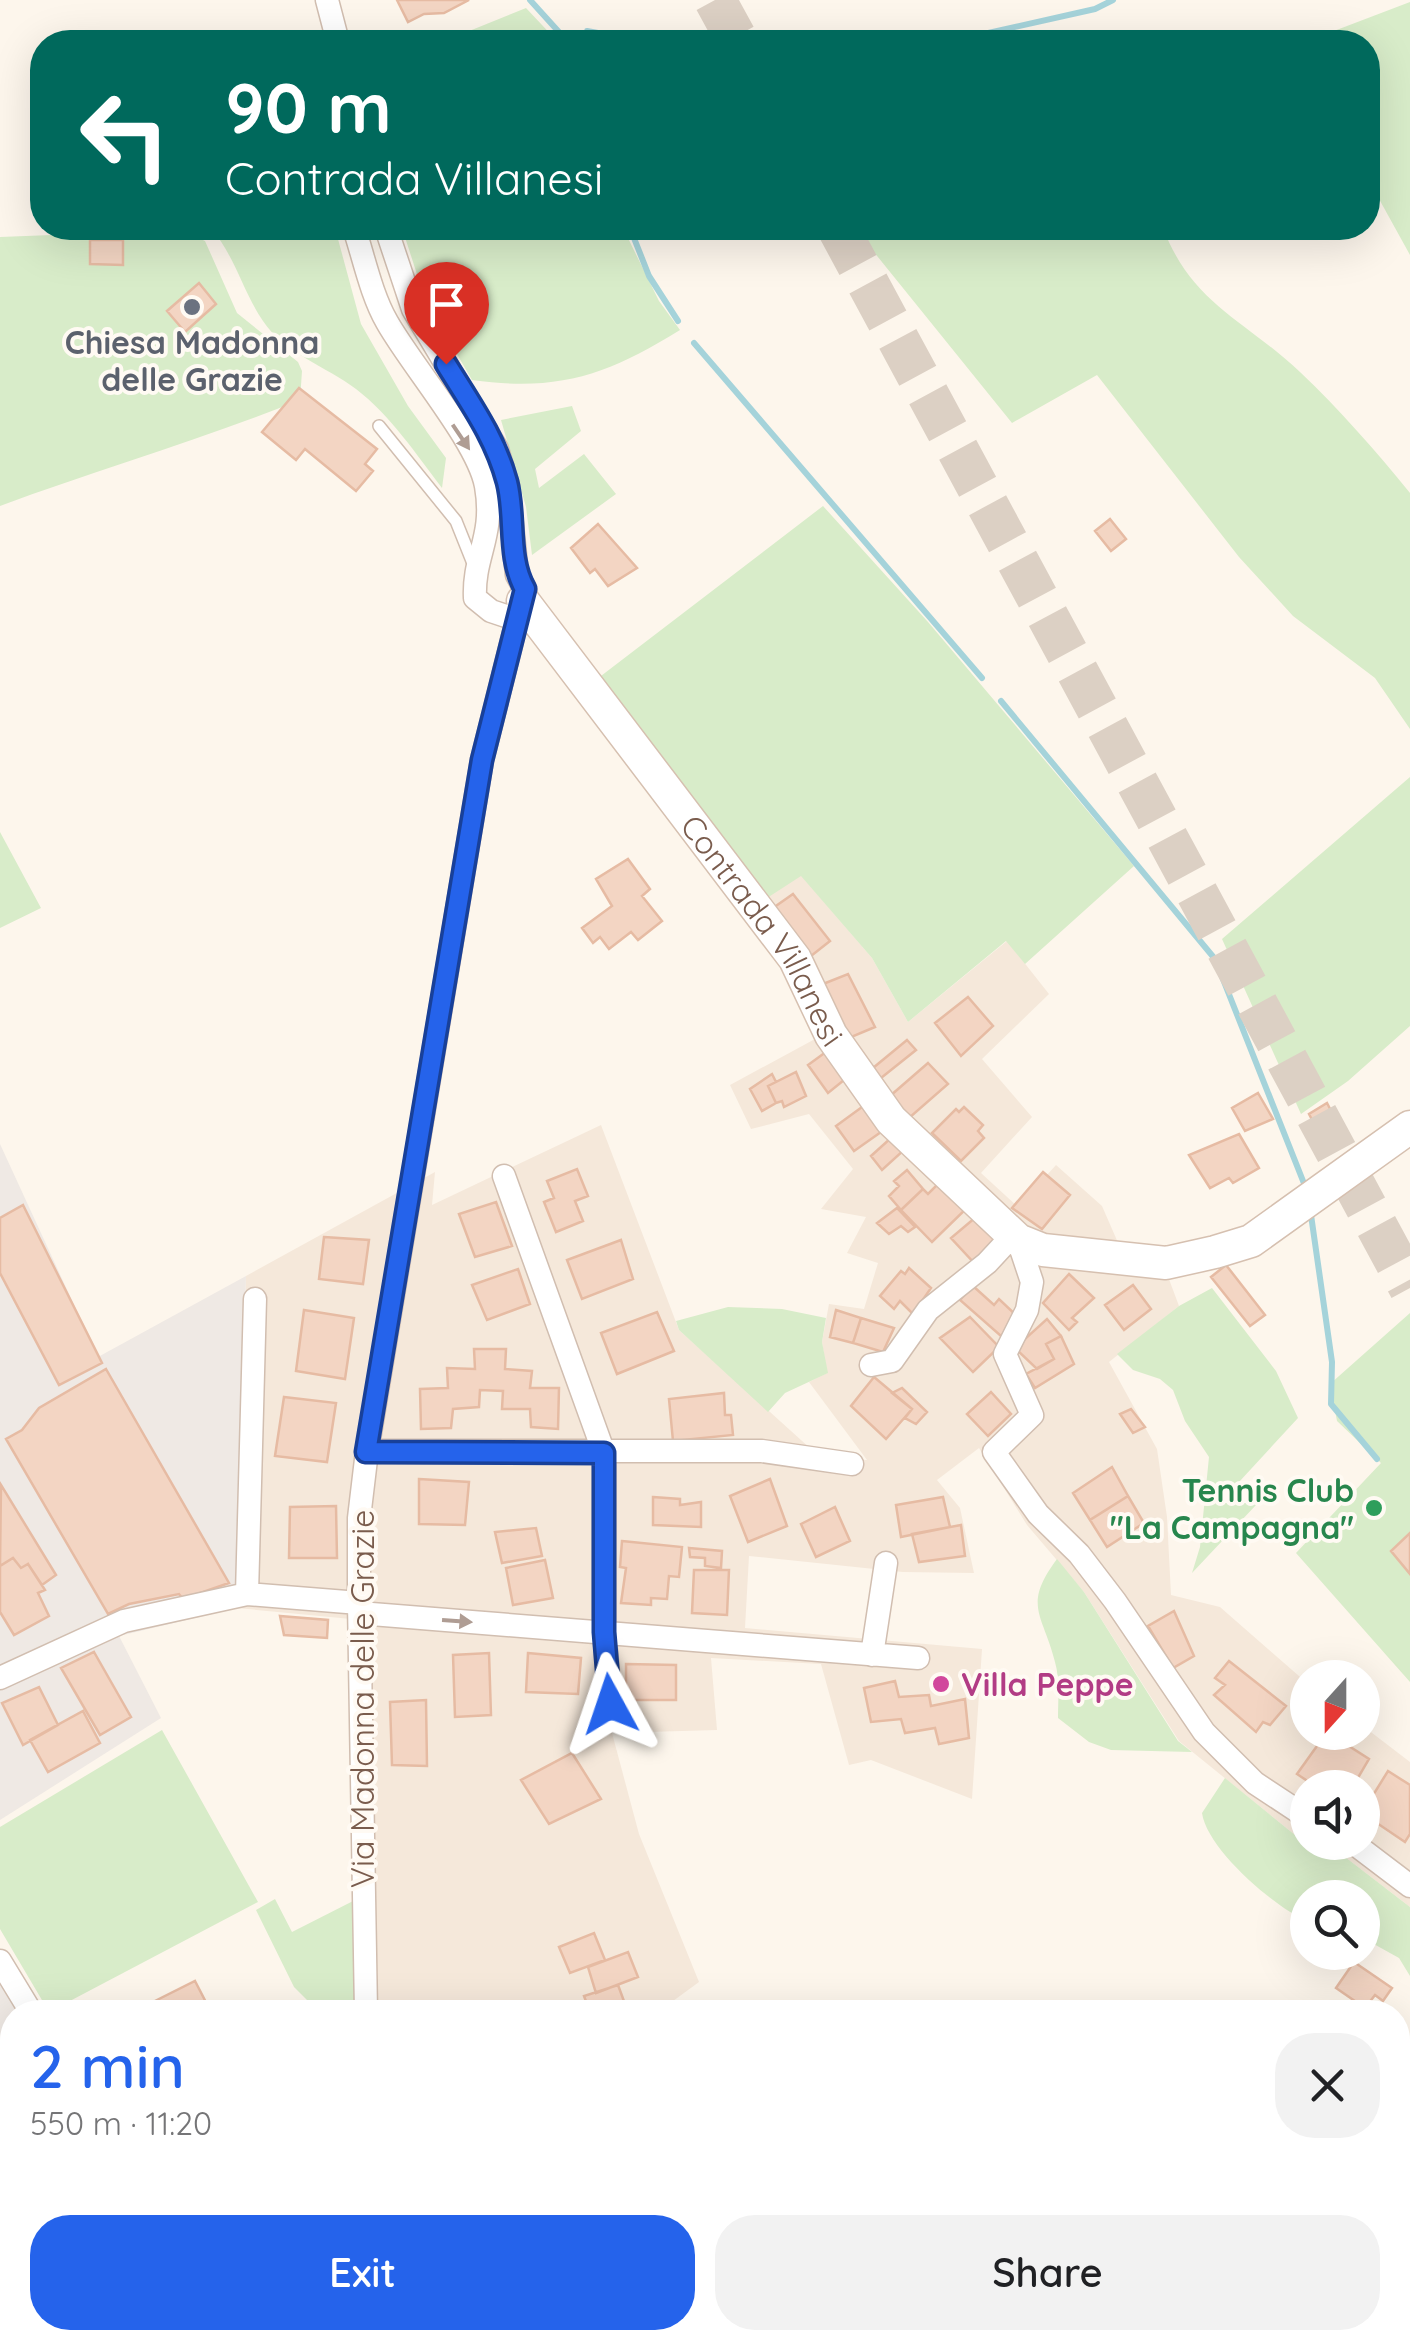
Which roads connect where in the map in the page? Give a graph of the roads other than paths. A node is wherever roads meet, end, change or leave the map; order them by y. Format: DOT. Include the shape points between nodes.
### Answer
graph roads {
  1 [pos="358,240"];
  2 [pos="390,240"];
  3 [pos="379,426"];
  4 [pos="478,563"];
  5 [pos="520,599"];
  6 [pos="1410,1127"];
  7 [pos="504,1176"];
  8 [pos="1015,1237"];
  9 [pos="255,1299"];
  10 [pos="871,1364"];
  11 [pos="366,1452"];
  12 [pos="604,1453"];
  13 [pos="852,1464"];
  14 [pos="886,1563"];
  15 [pos="247,1594"];
  16 [pos="359,1608"];
  17 [pos="604,1632"];
  18 [pos="872,1655"];
  19 [pos="918,1658"];
  20 [pos="0,1678"];
  21 [pos="610,1704"];
  22 [pos="1290,1806"];
  23 [pos="1376,1860"];
  24 [pos="1410,1886"];
  25 [pos="0,1961"];
  26 [pos="24,2000"];
  27 [pos="366,2000"];
  1 -- 4 [label="street, one-way" via="384,318 485,482 488,537"];
  2 -- 5 [label="street" via="413,309 497,449 508,486"];
  3 -- 4 [label="lane" via="456,522"];
  4 -- 5 [label="street"];
  4 -- 5 [label="street" via="475,598 491,611"];
  5 -- 8 [label="street, Contrada Villanesi" via="795,959 831,1035 891,1120"];
  5 -- 11 [label="street, Via Madonna delle Grazie" via="482,760"];
  6 -- 8 [label="street, Contrada Villanesi" via="1251,1240 1215,1252 1166,1263 1043,1250"];
  7 -- 12 [label="street"];
  8 -- 10 [label="street" via="928,1310 892,1361"];
  8 -- 22 [label="street" via="1032,1282 1028,1310 1005,1354 1032,1415 994,1452 1115,1601 1204,1732 1255,1783"];
  9 -- 15 [label="street"];
  11 -- 12 [label="street"];
  11 -- 16 [label="street, Via Madonna delle Grazie"];
  12 -- 13 [label="street" via="762,1451"];
  12 -- 17 [label="street"];
  14 -- 18 [label="street"];
  15 -- 16 [label="street"];
  15 -- 20 [label="street" via="124,1622"];
  16 -- 17 [label="street, one-way"];
  16 -- 27 [label="street, Via Madonna delle Grazie"];
  17 -- 18 [label="street"];
  17 -- 21 [label="street"];
  18 -- 19 [label="street"];
  23 -- 24 [label="street"];
  25 -- 26 [label="street"];
}
